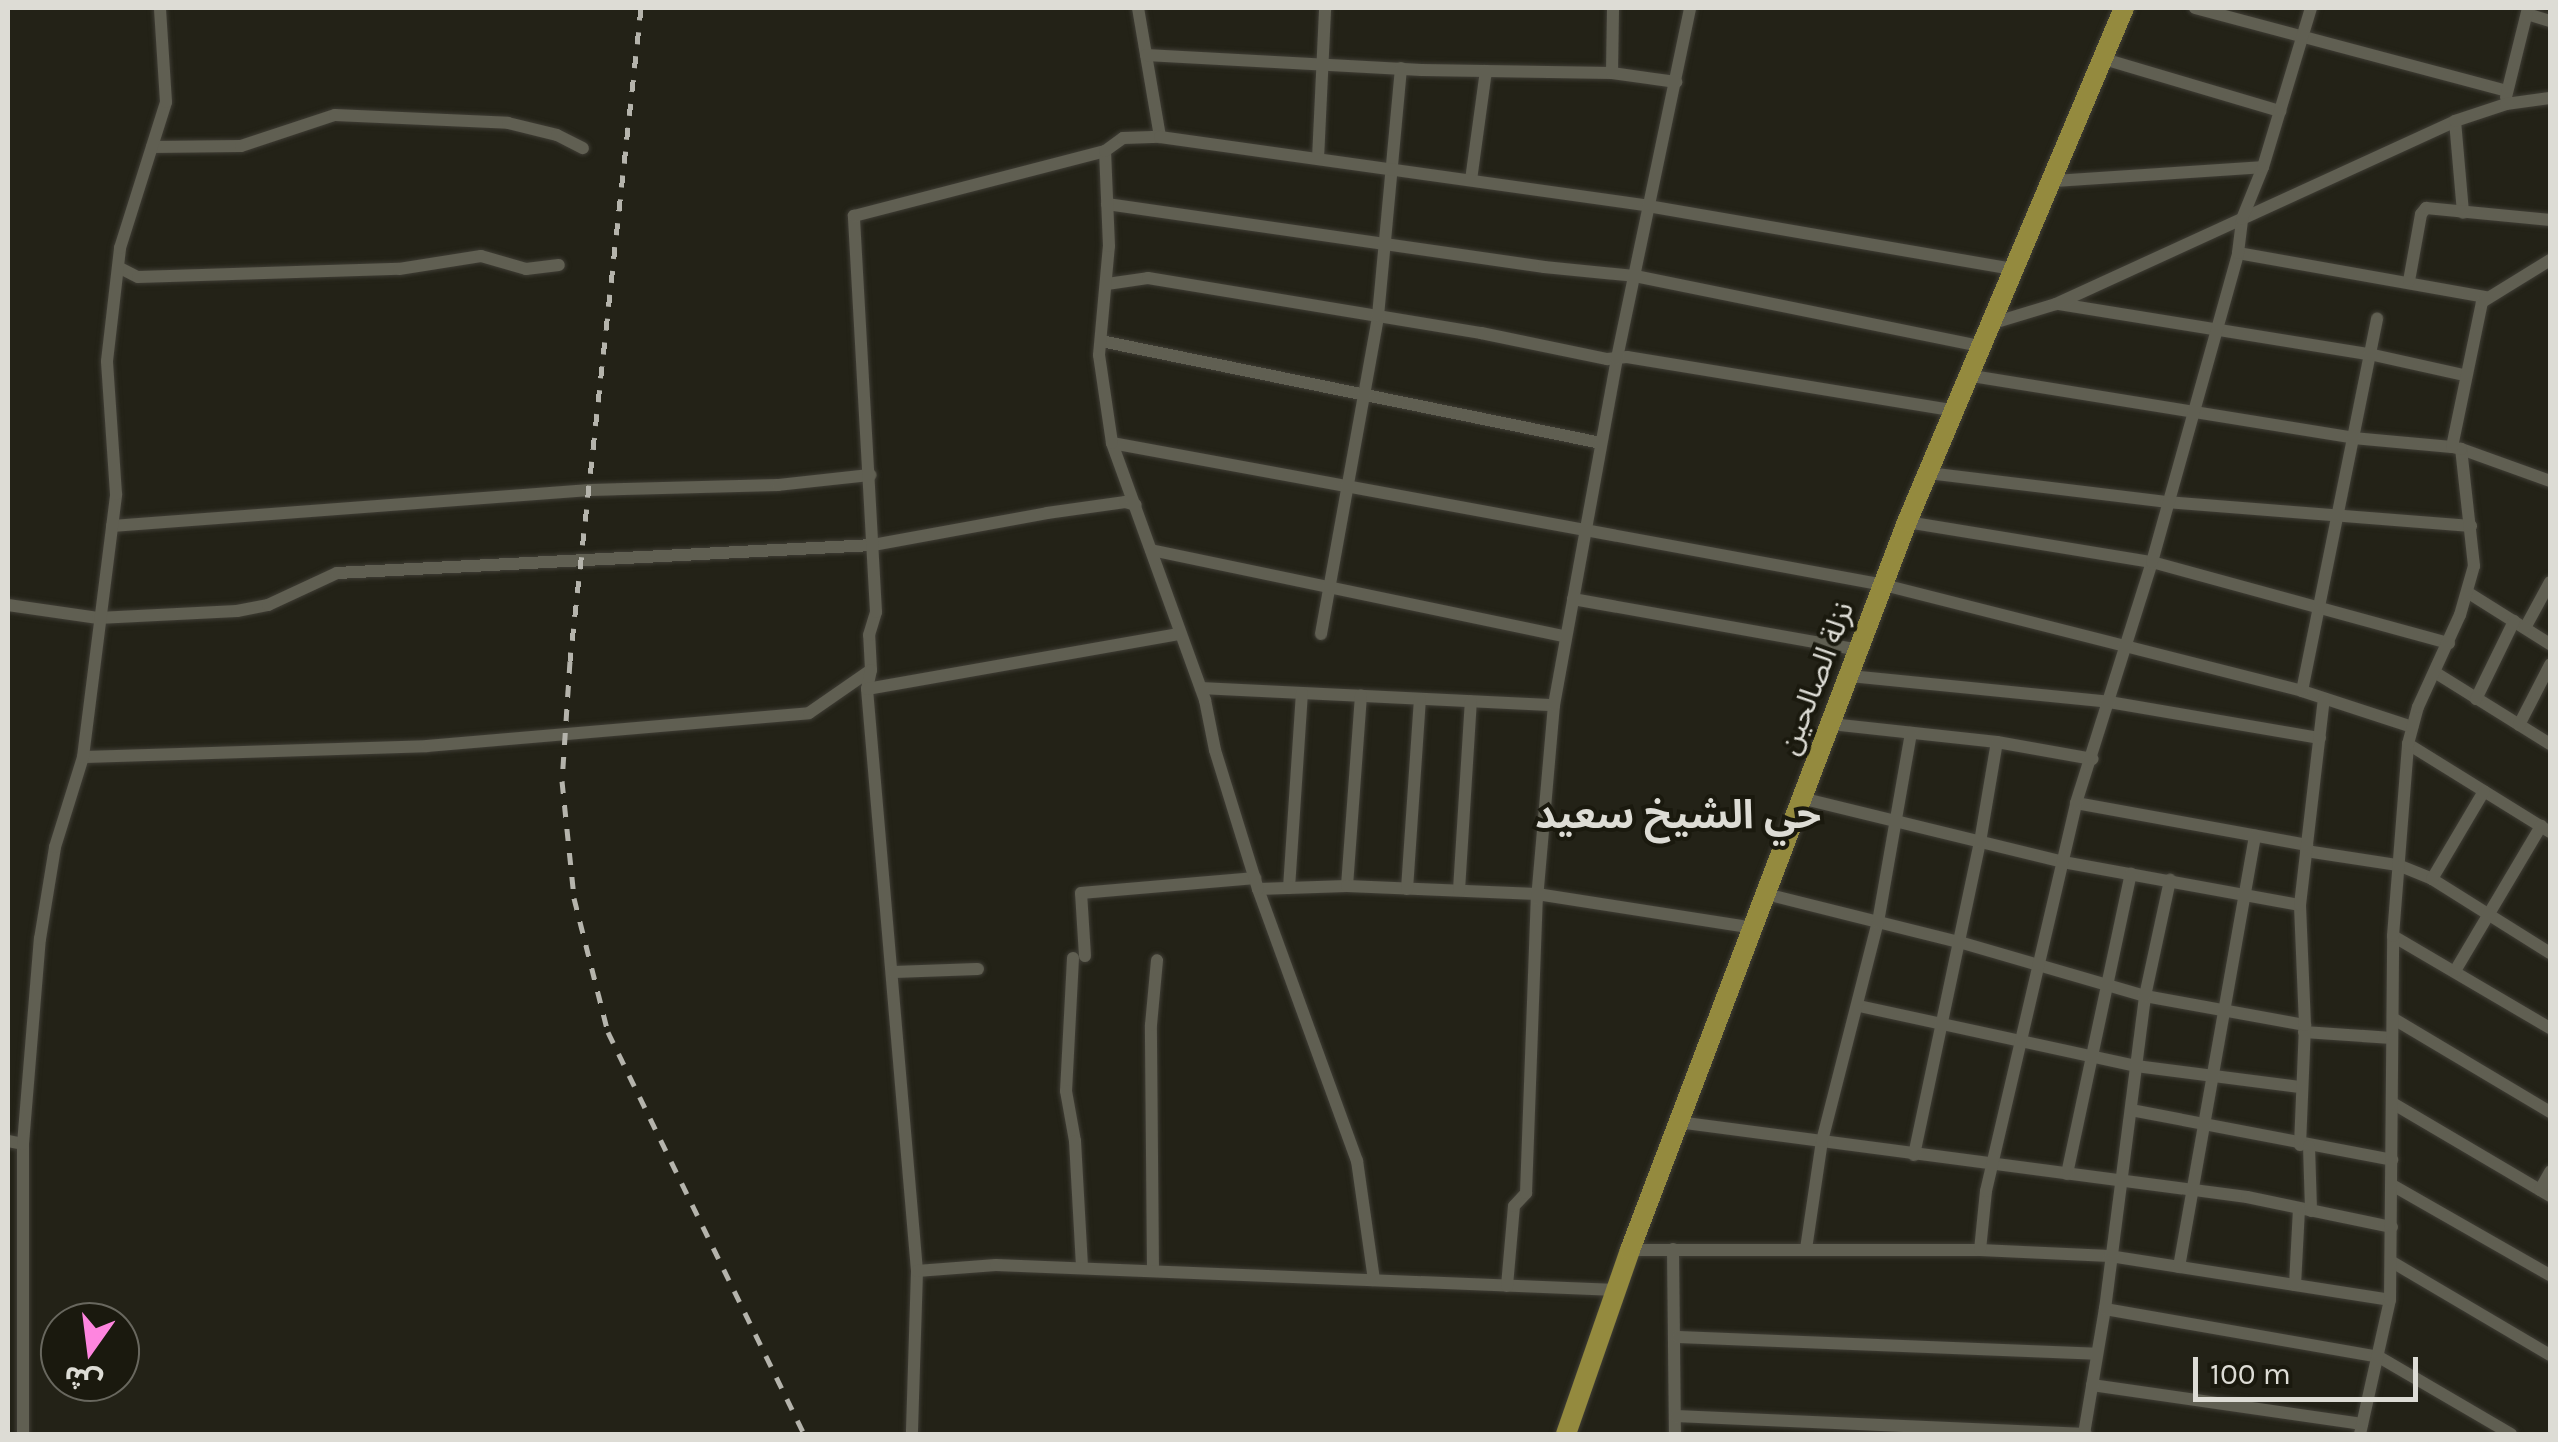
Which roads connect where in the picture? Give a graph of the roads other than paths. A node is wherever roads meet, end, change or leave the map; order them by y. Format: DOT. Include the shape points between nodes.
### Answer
graph roads {
  1 [pos="160,8"];
  2 [pos="1138,8"];
  3 [pos="1325,8"];
  4 [pos="1613,8"];
  5 [pos="1690,8"];
  6 [pos="2124,8"];
  7 [pos="2195,8"];
  8 [pos="2310,8"];
  9 [pos="2527,10"];
  10 [pos="2550,22"];
  11 [pos="2302,36"];
  12 [pos="1146,55"];
  13 [pos="2104,59"];
  14 [pos="1321,65"];
  15 [pos="1401,68"];
  16 [pos="1486,71"];
  17 [pos="1612,73"];
  18 [pos="1676,82"];
  19 [pos="2506,97"];
  20 [pos="2550,98"];
  21 [pos="2280,111"];
  22 [pos="2455,122"];
  23 [pos="1160,136"];
  24 [pos="152,147"];
  25 [pos="583,148"];
  26 [pos="1105,151"];
  27 [pos="1318,160"];
  28 [pos="2263,168"];
  29 [pos="1392,170"];
  30 [pos="1471,180"];
  31 [pos="2054,181"];
  32 [pos="1107,204"];
  33 [pos="1648,206"];
  34 [pos="2463,213"];
  35 [pos="2242,219"];
  36 [pos="2550,220"];
  37 [pos="1385,245"];
  38 [pos="2238,253"];
  39 [pos="2550,260"];
  40 [pos="559,264"];
  41 [pos="118,267"];
  42 [pos="2013,268"];
  43 [pos="1635,276"];
  44 [pos="2409,281"];
  45 [pos="1107,284"];
  46 [pos="2486,297"];
  47 [pos="2056,304"];
  48 [pos="1378,316"];
  49 [pos="2377,318"];
  50 [pos="1988,325"];
  51 [pos="2216,329"];
  52 [pos="1101,341"];
  53 [pos="1979,346"];
  54 [pos="2369,354"];
  55 [pos="1617,358"];
  56 [pos="1966,376"];
  57 [pos="2464,376"];
  58 [pos="1364,395"];
  59 [pos="1952,410"];
  60 [pos="2192,413"];
  61 [pos="2353,438"];
  62 [pos="1112,443"];
  63 [pos="1602,443"];
  64 [pos="2456,448"];
  65 [pos="1928,472"];
  66 [pos="870,475"];
  67 [pos="2550,481"];
  68 [pos="1348,488"];
  69 [pos="2166,502"];
  70 [pos="1136,505"];
  71 [pos="2338,518"];
  72 [pos="1907,522"];
  73 [pos="112,526"];
  74 [pos="2472,526"];
  75 [pos="1586,530"];
  76 [pos="873,545"];
  77 [pos="1152,550"];
  78 [pos="2152,562"];
  79 [pos="2550,582"];
  80 [pos="1884,585"];
  81 [pos="1330,587"];
  82 [pos="2467,592"];
  83 [pos="1573,599"];
  84 [pos="8,604"];
  85 [pos="2322,606"];
  86 [pos="98,618"];
  87 [pos="2520,625"];
  88 [pos="1180,634"];
  89 [pos="1321,634"];
  90 [pos="1566,637"];
  91 [pos="2449,643"];
  92 [pos="2550,644"];
  93 [pos="2124,649"];
  94 [pos="1859,650"];
  95 [pos="2550,665"];
  96 [pos="870,670"];
  97 [pos="2436,672"];
  98 [pos="1850,676"];
  99 [pos="868,688"];
  100 [pos="1201,688"];
  101 [pos="2302,691"];
  102 [pos="1302,693"];
  103 [pos="1362,696"];
  104 [pos="1420,699"];
  105 [pos="2324,699"];
  106 [pos="2476,699"];
  107 [pos="1471,701"];
  108 [pos="2109,702"];
  109 [pos="1554,705"];
  110 [pos="1831,724"];
  111 [pos="2519,724"];
  112 [pos="2412,728"];
  113 [pos="1911,733"];
  114 [pos="2320,738"];
  115 [pos="1997,742"];
  116 [pos="2408,744"];
  117 [pos="2550,744"];
  118 [pos="82,757"];
  119 [pos="2092,759"];
  120 [pos="2484,790"];
  121 [pos="1801,798"];
  122 [pos="2076,803"];
  123 [pos="1893,820"];
  124 [pos="2546,829"];
  125 [pos="2255,836"];
  126 [pos="1980,842"];
  127 [pos="2306,848"];
  128 [pos="2063,862"];
  129 [pos="2398,865"];
  130 [pos="2132,874"];
  131 [pos="2170,880"];
  132 [pos="2432,880"];
  133 [pos="1257,884"];
  134 [pos="1347,886"];
  135 [pos="1289,888"];
  136 [pos="1407,889"];
  137 [pos="1459,890"];
  138 [pos="1537,894"];
  139 [pos="1766,894"];
  140 [pos="2244,896"];
  141 [pos="2300,905"];
  142 [pos="2488,914"];
  143 [pos="1878,922"];
  144 [pos="1754,928"];
  145 [pos="2392,936"];
  146 [pos="1959,942"];
  147 [pos="2548,946"];
  148 [pos="1156,960"];
  149 [pos="2040,965"];
  150 [pos="978,969"];
  151 [pos="2455,971"];
  152 [pos="893,972"];
  153 [pos="2107,985"];
  154 [pos="2146,996"];
  155 [pos="1859,1006"];
  156 [pos="2224,1012"];
  157 [pos="2394,1020"];
  158 [pos="2549,1023"];
  159 [pos="1939,1026"];
  160 [pos="2305,1029"];
  161 [pos="2392,1038"];
  162 [pos="2023,1045"];
  163 [pos="2091,1058"];
  164 [pos="2136,1066"];
  165 [pos="2214,1076"];
  166 [pos="2300,1087"];
  167 [pos="2394,1104"];
  168 [pos="2131,1110"];
  169 [pos="2550,1112"];
  170 [pos="1678,1122"];
  171 [pos="2205,1126"];
  172 [pos="8,1141"];
  173 [pos="1822,1142"];
  174 [pos="23,1144"];
  175 [pos="2304,1145"];
  176 [pos="1914,1155"];
  177 [pos="2392,1160"];
  178 [pos="1995,1164"];
  179 [pos="2550,1172"];
  180 [pos="2067,1174"];
  181 [pos="2118,1180"];
  182 [pos="2392,1185"];
  183 [pos="2194,1191"];
  184 [pos="2545,1193"];
  185 [pos="2305,1210"];
  186 [pos="2392,1227"];
  187 [pos="1674,1249"];
  188 [pos="1806,1249"];
  189 [pos="1630,1250"];
  190 [pos="1980,1250"];
  191 [pos="2110,1256"];
  192 [pos="2392,1262"];
  193 [pos="2179,1266"];
  194 [pos="1082,1268"];
  195 [pos="1153,1270"];
  196 [pos="917,1271"];
  197 [pos="2550,1275"];
  198 [pos="1374,1280"];
  199 [pos="2295,1285"];
  200 [pos="1506,1286"];
  201 [pos="1616,1290"];
  202 [pos="2390,1300"];
  203 [pos="2105,1309"];
  204 [pos="1678,1337"];
  205 [pos="2097,1354"];
  206 [pos="2550,1356"];
  207 [pos="2379,1358"];
  208 [pos="2092,1385"];
  209 [pos="1676,1416"];
  210 [pos="2361,1431"];
  211 [pos="23,1434"];
  212 [pos="912,1434"];
  213 [pos="1566,1434"];
  214 [pos="1676,1434"];
  215 [pos="2084,1434"];
  216 [pos="2512,1434"];
  1 -- 24 [label="street" via="166,102"];
  2 -- 12 [label="street"];
  3 -- 14 [label="street"];
  4 -- 17 [label="street"];
  5 -- 18 [label="street"];
  6 -- 13 [label="main road, نزلة الصالحين"];
  7 -- 11 [label="street"];
  8 -- 11 [label="street"];
  9 -- 10 [label="street"];
  9 -- 19 [label="street"];
  11 -- 19 [label="street"];
  11 -- 21 [label="street"];
  12 -- 14 [label="street"];
  12 -- 23 [label="street"];
  13 -- 21 [label="street"];
  13 -- 31 [label="main road, نزلة الصالحين"];
  14 -- 15 [label="street"];
  14 -- 27 [label="street"];
  15 -- 16 [label="street"];
  15 -- 29 [label="street"];
  16 -- 17 [label="street"];
  16 -- 30 [label="street"];
  17 -- 18 [label="street"];
  18 -- 33 [label="street"];
  19 -- 20 [label="street"];
  19 -- 22 [label="street"];
  21 -- 28 [label="street"];
  22 -- 34 [label="street"];
  22 -- 35 [label="street"];
  23 -- 26 [label="street" via="1123,138"];
  23 -- 27 [label="street"];
  24 -- 25 [label="street" via="241,146 335,115 508,123"];
  24 -- 41 [label="street"];
  26 -- 32 [label="street"];
  26 -- 66 [label="street" via="854,216"];
  27 -- 29 [label="street"];
  28 -- 31 [label="street"];
  28 -- 35 [label="street"];
  29 -- 30 [label="street"];
  29 -- 37 [label="street"];
  30 -- 33 [label="street"];
  31 -- 42 [label="main road, نزلة الصالحين"];
  32 -- 37 [label="street"];
  32 -- 45 [label="street"];
  33 -- 42 [label="street"];
  33 -- 43 [label="street"];
  34 -- 36 [label="street"];
  34 -- 44 [label="street" via="2423,210"];
  35 -- 38 [label="street"];
  35 -- 47 [label="street"];
  37 -- 43 [label="street"];
  37 -- 48 [label="street"];
  38 -- 44 [label="street"];
  38 -- 51 [label="street"];
  39 -- 46 [label="street"];
  40 -- 41 [label="street" via="526,269 482,256 399,268 138,277"];
  41 -- 73 [label="street" via="107,361"];
  42 -- 50 [label="main road, نزلة الصالحين"];
  43 -- 53 [label="street"];
  43 -- 55 [label="street"];
  44 -- 46 [label="street"];
  45 -- 48 [label="street" via="1148,278"];
  45 -- 52 [label="street"];
  46 -- 57 [label="street"];
  47 -- 50 [label="street"];
  47 -- 51 [label="street"];
  48 -- 55 [label="street"];
  48 -- 58 [label="street"];
  49 -- 54 [label="street"];
  50 -- 53 [label="main road, نزلة الصالحين"];
  51 -- 54 [label="street"];
  51 -- 60 [label="street"];
  52 -- 58 [label="street"];
  52 -- 62 [label="street"];
  53 -- 56 [label="main road, نزلة الصالحين"];
  54 -- 57 [label="street"];
  54 -- 61 [label="street"];
  55 -- 59 [label="street"];
  55 -- 63 [label="street"];
  56 -- 59 [label="main road, نزلة الصالحين"];
  56 -- 60 [label="street"];
  57 -- 64 [label="street"];
  58 -- 63 [label="street"];
  58 -- 68 [label="street"];
  59 -- 65 [label="main road, نزلة الصالحين"];
  60 -- 61 [label="street"];
  60 -- 69 [label="street"];
  61 -- 64 [label="street"];
  61 -- 71 [label="street"];
  62 -- 68 [label="street"];
  62 -- 70 [label="street"];
  63 -- 75 [label="street"];
  64 -- 67 [label="street"];
  64 -- 74 [label="street"];
  65 -- 69 [label="street"];
  65 -- 72 [label="main road, نزلة الصالحين"];
  66 -- 73 [label="street"];
  66 -- 76 [label="street"];
  68 -- 75 [label="street"];
  68 -- 81 [label="street"];
  69 -- 71 [label="street"];
  69 -- 78 [label="street"];
  70 -- 76 [label="street" via="1047,512"];
  70 -- 77 [label="street"];
  71 -- 74 [label="street"];
  71 -- 85 [label="street"];
  72 -- 78 [label="street"];
  72 -- 80 [label="main road, نزلة الصالحين"];
  73 -- 86 [label="street"];
  74 -- 82 [label="street" via="2474,566"];
  75 -- 80 [label="street"];
  75 -- 83 [label="street"];
  76 -- 86 [label="street" via="338,573 268,605"];
  76 -- 96 [label="street"];
  77 -- 81 [label="street"];
  77 -- 88 [label="street"];
  78 -- 85 [label="street"];
  78 -- 93 [label="street"];
  79 -- 87 [label="street"];
  80 -- 93 [label="street"];
  80 -- 94 [label="main road, نزلة الصالحين"];
  81 -- 89 [label="street"];
  81 -- 90 [label="street"];
  82 -- 87 [label="street"];
  82 -- 91 [label="street"];
  83 -- 90 [label="street"];
  83 -- 94 [label="street"];
  84 -- 86 [label="street"];
  85 -- 91 [label="street"];
  85 -- 101 [label="street"];
  86 -- 118 [label="street"];
  87 -- 92 [label="street"];
  87 -- 106 [label="street"];
  88 -- 99 [label="street"];
  88 -- 100 [label="street"];
  90 -- 109 [label="street"];
  91 -- 97 [label="street"];
  93 -- 101 [label="street"];
  93 -- 108 [label="street"];
  94 -- 98 [label="main road, نزلة الصالحين"];
  95 -- 111 [label="street"];
  96 -- 99 [label="street"];
  96 -- 118 [label="street" via="809,713 427,746"];
  97 -- 106 [label="street"];
  97 -- 112 [label="street"];
  98 -- 108 [label="street"];
  98 -- 110 [label="main road, نزلة الصالحين"];
  99 -- 152 [label="street"];
  100 -- 102 [label="street"];
  100 -- 133 [label="street"];
  101 -- 105 [label="street"];
  102 -- 103 [label="street"];
  102 -- 135 [label="street"];
  103 -- 104 [label="street"];
  103 -- 134 [label="street"];
  104 -- 107 [label="street"];
  104 -- 136 [label="street"];
  105 -- 112 [label="street"];
  105 -- 114 [label="street"];
  106 -- 111 [label="street"];
  107 -- 109 [label="street"];
  107 -- 137 [label="street"];
  108 -- 114 [label="street"];
  108 -- 119 [label="street"];
  109 -- 138 [label="street"];
  110 -- 113 [label="street"];
  110 -- 121 [label="main road, نزلة الصالحين"];
  111 -- 117 [label="street"];
  112 -- 116 [label="street"];
  113 -- 115 [label="street"];
  113 -- 123 [label="street"];
  114 -- 127 [label="street"];
  115 -- 119 [label="street"];
  115 -- 126 [label="street"];
  116 -- 120 [label="street"];
  116 -- 129 [label="street"];
  118 -- 174 [label="street" via="45,908"];
  119 -- 122 [label="street"];
  120 -- 124 [label="street"];
  120 -- 132 [label="street"];
  121 -- 123 [label="street"];
  121 -- 139 [label="main road, نزلة الصالحين"];
  122 -- 125 [label="street"];
  122 -- 128 [label="street"];
  123 -- 126 [label="street"];
  123 -- 143 [label="street"];
  124 -- 142 [label="street"];
  125 -- 127 [label="street"];
  125 -- 140 [label="street"];
  126 -- 128 [label="street"];
  126 -- 146 [label="street"];
  127 -- 129 [label="street"];
  127 -- 141 [label="street"];
  128 -- 130 [label="street"];
  128 -- 149 [label="street"];
  129 -- 132 [label="street"];
  129 -- 145 [label="street"];
  130 -- 131 [label="street"];
  130 -- 153 [label="street"];
  131 -- 140 [label="street"];
  131 -- 154 [label="street"];
  132 -- 142 [label="street"];
  133 -- 135 [label="street"];
  133 -- 194 [label="street" via="1081,893 1066,1091"];
  133 -- 198 [label="street" via="1357,1161"];
  134 -- 135 [label="street"];
  134 -- 136 [label="street"];
  136 -- 137 [label="street"];
  137 -- 138 [label="street"];
  138 -- 144 [label="street"];
  138 -- 200 [label="street" via="1526,1193 1514,1206"];
  139 -- 143 [label="street"];
  139 -- 144 [label="main road, نزلة الصالحين"];
  140 -- 141 [label="street"];
  140 -- 156 [label="street"];
  141 -- 160 [label="street"];
  142 -- 147 [label="street"];
  142 -- 151 [label="street"];
  143 -- 146 [label="street"];
  143 -- 155 [label="street"];
  144 -- 170 [label="main road, نزلة الصالحين"];
  145 -- 151 [label="street"];
  145 -- 157 [label="street"];
  146 -- 149 [label="street"];
  146 -- 159 [label="street"];
  148 -- 195 [label="street"];
  149 -- 153 [label="street"];
  149 -- 162 [label="street"];
  150 -- 152 [label="street"];
  151 -- 158 [label="street"];
  152 -- 196 [label="street"];
  153 -- 154 [label="street"];
  153 -- 163 [label="street"];
  154 -- 156 [label="street"];
  154 -- 164 [label="street"];
  155 -- 159 [label="street"];
  155 -- 173 [label="street"];
  156 -- 160 [label="street"];
  156 -- 165 [label="street"];
  157 -- 161 [label="street"];
  157 -- 169 [label="street"];
  159 -- 162 [label="street"];
  159 -- 176 [label="street"];
  160 -- 161 [label="street"];
  160 -- 166 [label="street"];
  161 -- 167 [label="street"];
  162 -- 163 [label="street"];
  162 -- 178 [label="street"];
  163 -- 164 [label="street"];
  163 -- 180 [label="street"];
  164 -- 165 [label="street"];
  164 -- 168 [label="street"];
  165 -- 166 [label="street"];
  165 -- 171 [label="street"];
  166 -- 175 [label="street"];
  167 -- 177 [label="street"];
  167 -- 184 [label="street"];
  168 -- 171 [label="street"];
  168 -- 181 [label="street"];
  170 -- 173 [label="street"];
  170 -- 189 [label="main road, نزلة الصالحين"];
  171 -- 175 [label="street"];
  171 -- 183 [label="street"];
  172 -- 174 [label="street"];
  173 -- 176 [label="street"];
  173 -- 188 [label="street"];
  174 -- 211 [label="street"];
  175 -- 177 [label="street"];
  175 -- 185 [label="street"];
  176 -- 178 [label="street"];
  177 -- 182 [label="street"];
  178 -- 180 [label="street"];
  178 -- 190 [label="street"];
  179 -- 184 [label="street"];
  180 -- 181 [label="street"];
  181 -- 183 [label="street"];
  181 -- 191 [label="street"];
  182 -- 186 [label="street"];
  182 -- 197 [label="street"];
  183 -- 185 [label="street"];
  183 -- 193 [label="street"];
  185 -- 186 [label="street"];
  185 -- 199 [label="street"];
  186 -- 192 [label="street"];
  187 -- 188 [label="street"];
  187 -- 189 [label="street"];
  187 -- 204 [label="street"];
  188 -- 190 [label="street"];
  189 -- 201 [label="main road, نزلة الصالحين"];
  190 -- 191 [label="street"];
  191 -- 193 [label="street"];
  191 -- 203 [label="street"];
  192 -- 202 [label="street"];
  192 -- 206 [label="street"];
  193 -- 199 [label="street"];
  194 -- 195 [label="street"];
  194 -- 196 [label="street"];
  195 -- 198 [label="street"];
  196 -- 212 [label="street"];
  198 -- 200 [label="street"];
  199 -- 202 [label="street"];
  200 -- 201 [label="street"];
  201 -- 213 [label="main road, نزلة الصالحين"];
  202 -- 207 [label="street"];
  203 -- 205 [label="street"];
  203 -- 207 [label="street"];
  204 -- 205 [label="street"];
  204 -- 209 [label="street"];
  205 -- 208 [label="street"];
  207 -- 210 [label="street"];
  207 -- 216 [label="street"];
  208 -- 210 [label="street"];
  208 -- 215 [label="street"];
  209 -- 214 [label="street"];
  209 -- 215 [label="street"];
}
